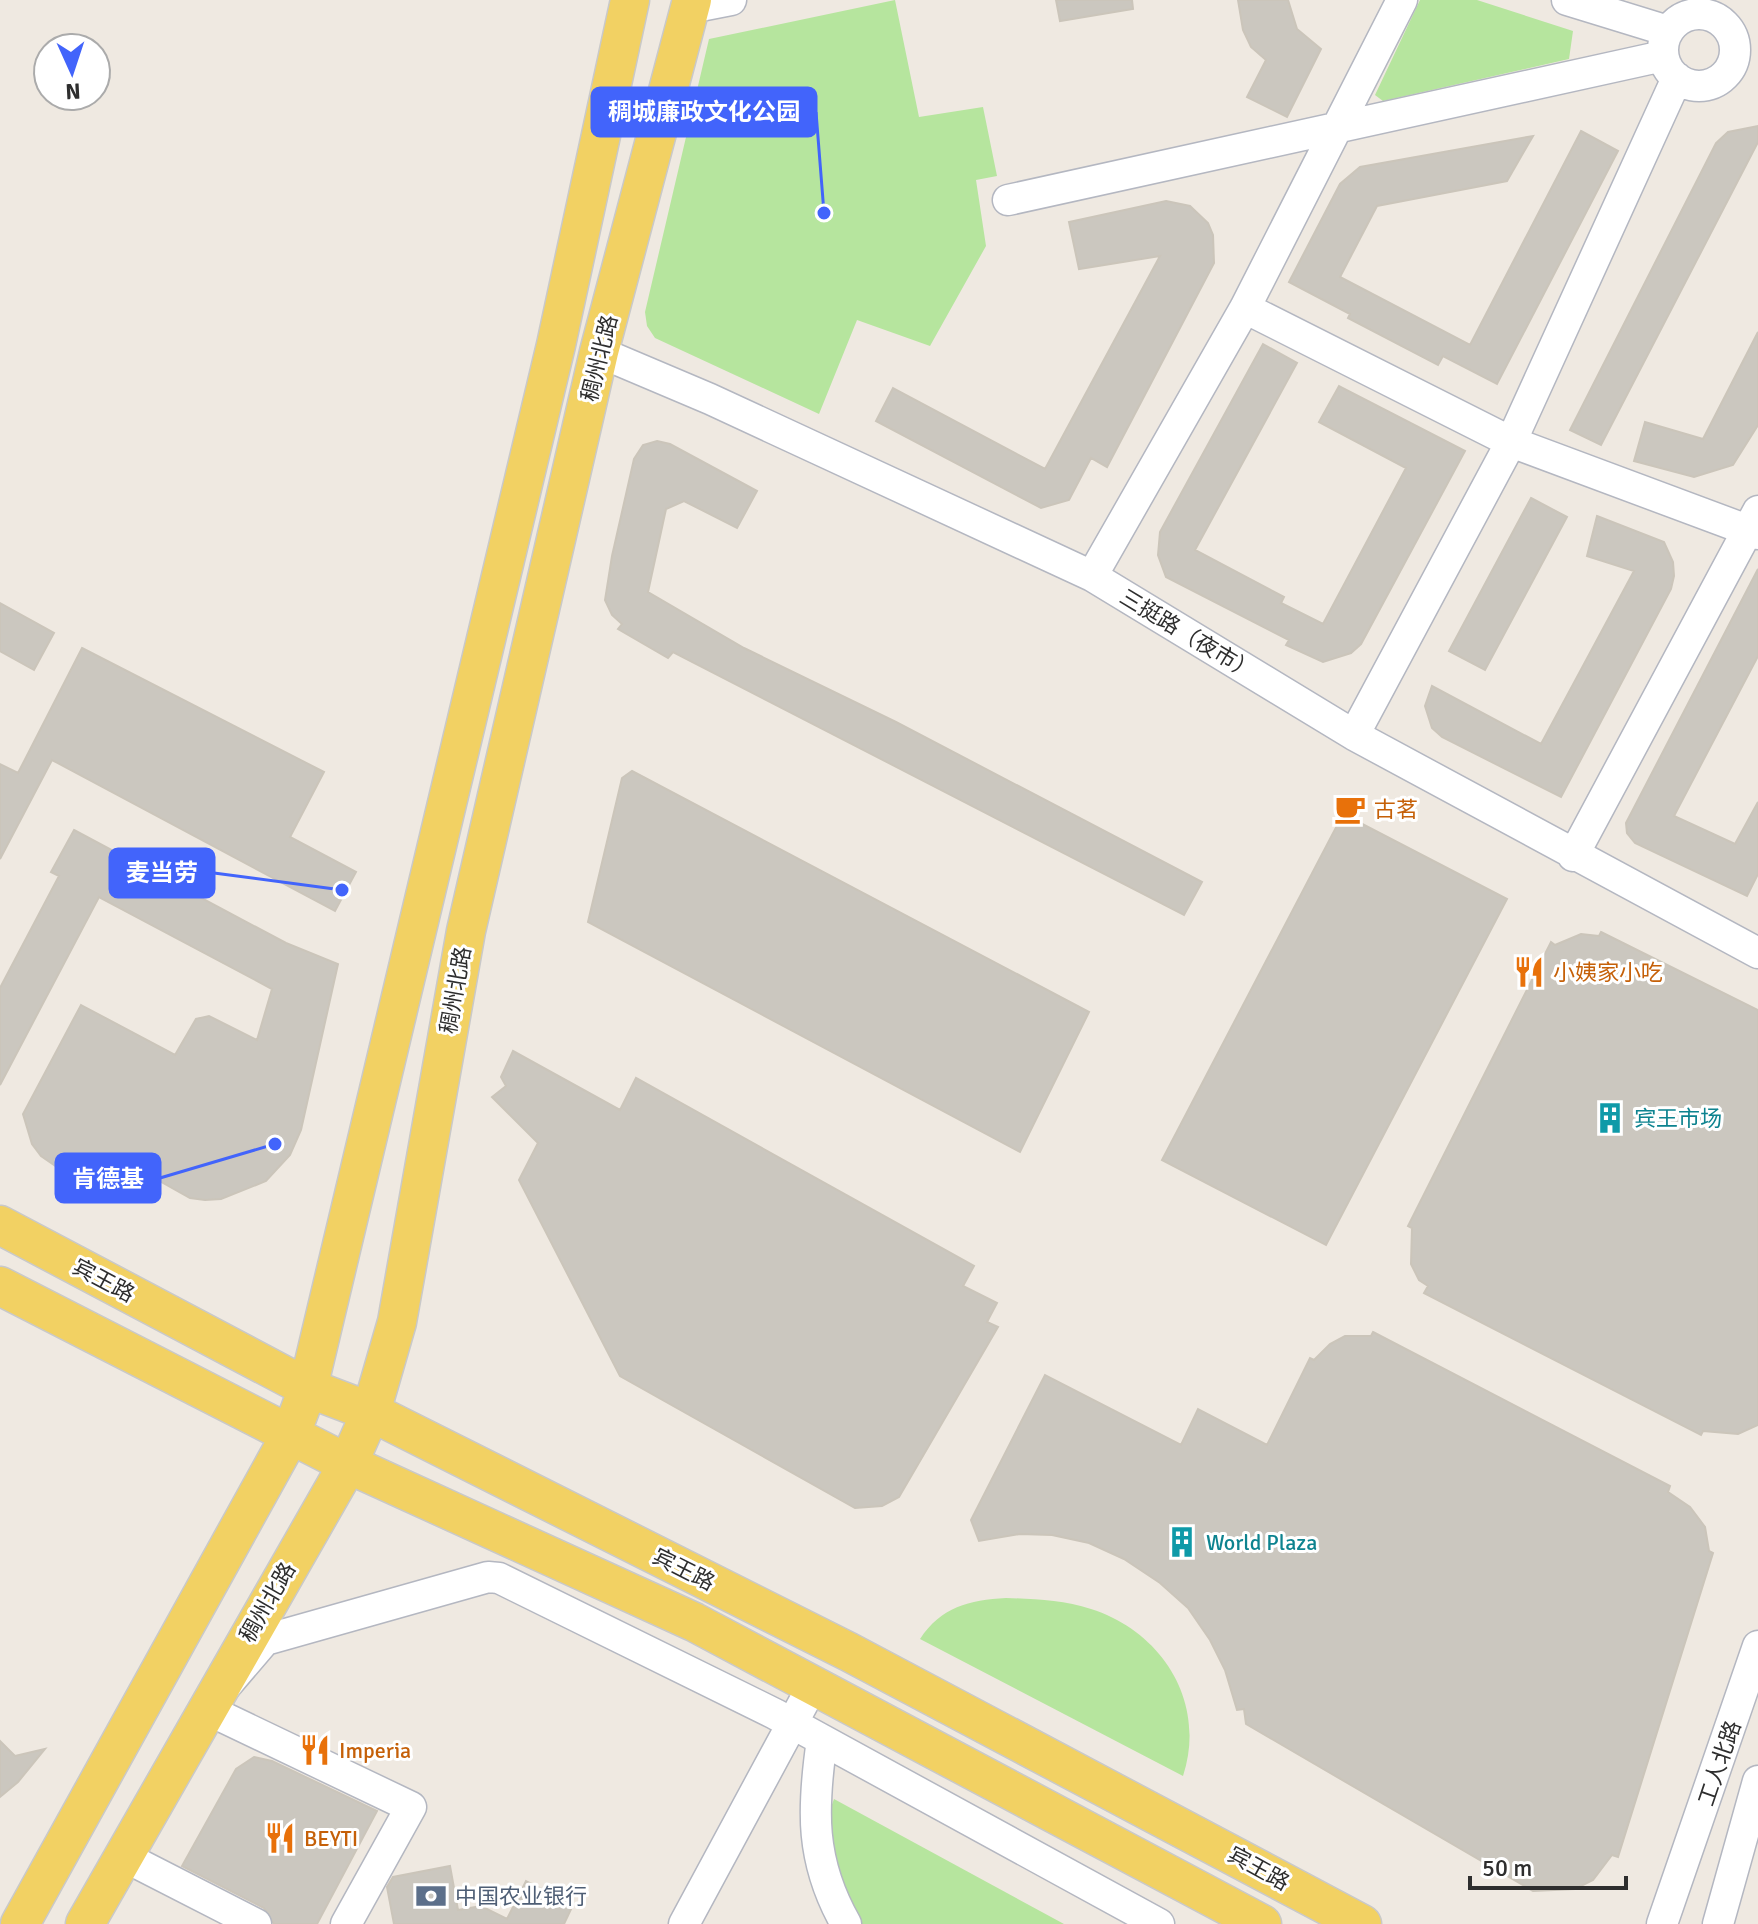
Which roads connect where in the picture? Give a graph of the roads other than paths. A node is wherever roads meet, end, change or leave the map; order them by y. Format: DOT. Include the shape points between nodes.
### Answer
graph roads {
  1 [pos="630,0"];
  2 [pos="731,0"];
  3 [pos="1402,0"];
  4 [pos="1567,0"];
  5 [pos="691,4"];
  6 [pos="1720,10"];
  7 [pos="1677,36"];
  8 [pos="1747,55"];
  9 [pos="1336,130"];
  10 [pos="1008,200"];
  11 [pos="1245,308"];
  12 [pos="599,352"];
  13 [pos="1511,442"];
  14 [pos="1755,526"];
  15 [pos="1092,576"];
  16 [pos="1354,735"];
  17 [pos="1573,856"];
  18 [pos="1758,953"];
  19 [pos="0,1225"];
  20 [pos="0,1286"];
  21 [pos="308,1388"];
  22 [pos="371,1412"];
  23 [pos="291,1434"];
  24 [pos="348,1464"];
  25 [pos="1758,1646"];
  26 [pos="813,1685"];
  27 [pos="206,1709"];
  28 [pos="793,1723"];
  29 [pos="822,1740"];
  30 [pos="1758,1781"];
  31 [pos="125,1857"];
  32 [pos="1154,1923"];
  33 [pos="20,1924"];
  34 [pos="85,1924"];
  35 [pos="256,1924"];
  36 [pos="346,1924"];
  37 [pos="684,1924"];
  38 [pos="846,1924"];
  39 [pos="1262,1924"];
  40 [pos="1362,1924"];
  41 [pos="1662,1924"];
  42 [pos="1718,1924"];
  1 -- 21 [label="main road, 稠州北路" via="552,361"];
  2 -- 5 [label="street"];
  3 -- 9 [label="street"];
  4 -- 7 [label="street"];
  5 -- 12 [label="main road, 稠州北路"];
  6 -- 7 [label="street" via="1698,13"];
  6 -- 8 [label="street"];
  7 -- 8 [label="street" via="1687,84 1709,84"];
  7 -- 9 [label="street"];
  7 -- 13 [label="street"];
  9 -- 10 [label="street"];
  9 -- 11 [label="street"];
  11 -- 13 [label="street"];
  11 -- 15 [label="street"];
  12 -- 15 [label="street, 三挺路（夜市）"];
  12 -- 22 [label="main road, 稠州北路" via="466,931 397,1322"];
  13 -- 14 [label="street"];
  13 -- 16 [label="street"];
  14 -- 17 [label="street"];
  15 -- 16 [label="street, 三挺路（夜市）"];
  16 -- 17 [label="street, 三挺路（夜市）"];
  17 -- 18 [label="street, 三挺路（夜市）"];
  19 -- 21 [label="main road, 宾王路"];
  20 -- 23 [label="main road, 宾王路"];
  21 -- 22 [label="main road, 宾王路"];
  21 -- 23 [label="main road, 稠州北路"];
  22 -- 24 [label="main road, 稠州北路"];
  22 -- 40 [label="main road, 宾王路" via="849,1652"];
  23 -- 24 [label="main road, 宾王路"];
  23 -- 33 [label="main road, 稠州北路"];
  24 -- 26 [label="main road, 宾王路" via="694,1622"];
  24 -- 27 [label="main road, 稠州北路"];
  25 -- 41 [label="street, 工人北路"];
  26 -- 28 [label="street"];
  26 -- 39 [label="main road, 宾王路"];
  27 -- 28 [label="street" via="273,1636 488,1577"];
  27 -- 31 [label="main road, 稠州北路"];
  27 -- 36 [label="street" via="411,1807"];
  28 -- 29 [label="street"];
  28 -- 37 [label="street"];
  29 -- 32 [label="street"];
  29 -- 38 [label="street" via="814,1824 824,1872"];
  30 -- 42 [label="street, 工人北路"];
  31 -- 34 [label="main road, 稠州北路"];
  31 -- 35 [label="street"];
}
